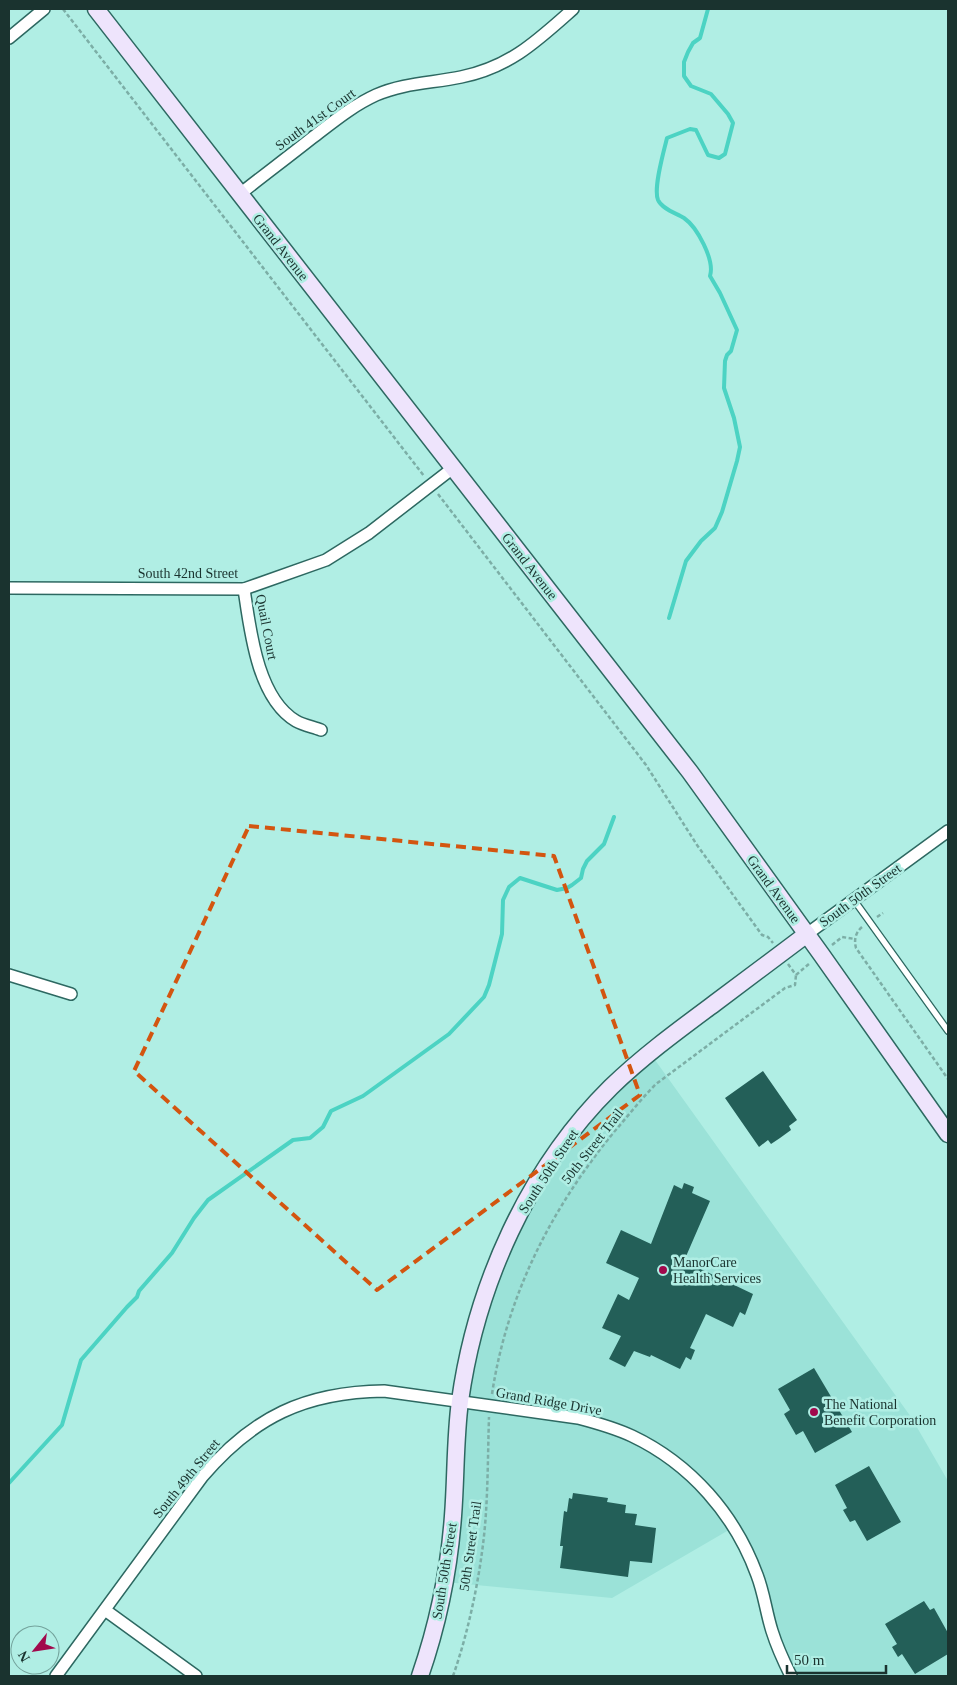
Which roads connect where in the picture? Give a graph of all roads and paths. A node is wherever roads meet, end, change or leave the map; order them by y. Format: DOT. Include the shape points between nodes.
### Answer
graph roads {
  1 [pos="44,9"];
  2 [pos="63,9"];
  3 [pos="96,9"];
  4 [pos="573,9"];
  5 [pos="9,38"];
  6 [pos="240,194"];
  7 [pos="453,468"];
  8 [pos="432,486"];
  9 [pos="9,588"];
  10 [pos="244,589"];
  11 [pos="321,730"];
  12 [pos="948,831"];
  13 [pos="854,900"];
  14 [pos="807,934"];
  15 [pos="768,937"];
  16 [pos="842,938"];
  17 [pos="9,975"];
  18 [pos="796,975"];
  19 [pos="71,994"];
  20 [pos="948,1031"];
  21 [pos="948,1079"];
  22 [pos="946,1124"];
  23 [pos="491,1396"];
  24 [pos="460,1402"];
  25 [pos="490,1416"];
  26 [pos="105,1610"];
  27 [pos="56,1676"];
  28 [pos="196,1676"];
  29 [pos="420,1676"];
  30 [pos="453,1676"];
  31 [pos="791,1676"];
  1 -- 5 [label="street"];
  2 -- 8 [label="path"];
  3 -- 6 [label="main road, Grand Avenue"];
  4 -- 6 [label="street, South 41st Court" via="529,48 508,61 461,77 414,83 390,90 352,108"];
  6 -- 7 [label="main road, Grand Avenue"];
  7 -- 8 [label="street, South 42nd Street"];
  7 -- 14 [label="main road, Grand Avenue" via="690,772"];
  8 -- 10 [label="street, South 42nd Street" via="326,560"];
  8 -- 15 [label="path" via="646,765 697,845 762,934"];
  9 -- 10 [label="street, South 42nd Street"];
  10 -- 11 [label="street, Quail Court" via="252,645 268,688 281,710 297,722"];
  12 -- 13 [label="street, South 50th Street"];
  13 -- 14 [label="street, South 50th Street"];
  13 -- 20 [label="lane"];
  14 -- 22 [label="main road, Grand Avenue"];
  14 -- 24 [label="main road, South 50th Street" via="664,1042 612,1086 558,1151 534,1187 497,1262 471,1342"];
  16 -- 21 [label="path" via="855,939 856,948"];
  17 -- 19 [label="street"];
  18 -- 23 [label="path, 50th Street Trail" via="795,985 785,988 656,1084 593,1158 541,1240 521,1285"];
  24 -- 26 [label="street, South 49th Street" via="400,1393 358,1392 308,1401 260,1424 218,1458 202,1477"];
  24 -- 29 [label="main road, South 50th Street" via="449,1560 441,1603"];
  24 -- 31 [label="street, Grand Ridge Drive" via="561,1415 605,1425 633,1436 681,1467 719,1505 743,1543 758,1577 772,1631"];
  25 -- 30 [label="path, 50th Street Trail" via="486,1513 479,1567 468,1625"];
  26 -- 27 [label="street, South 49th Street"];
  26 -- 28 [label="street"];
}
